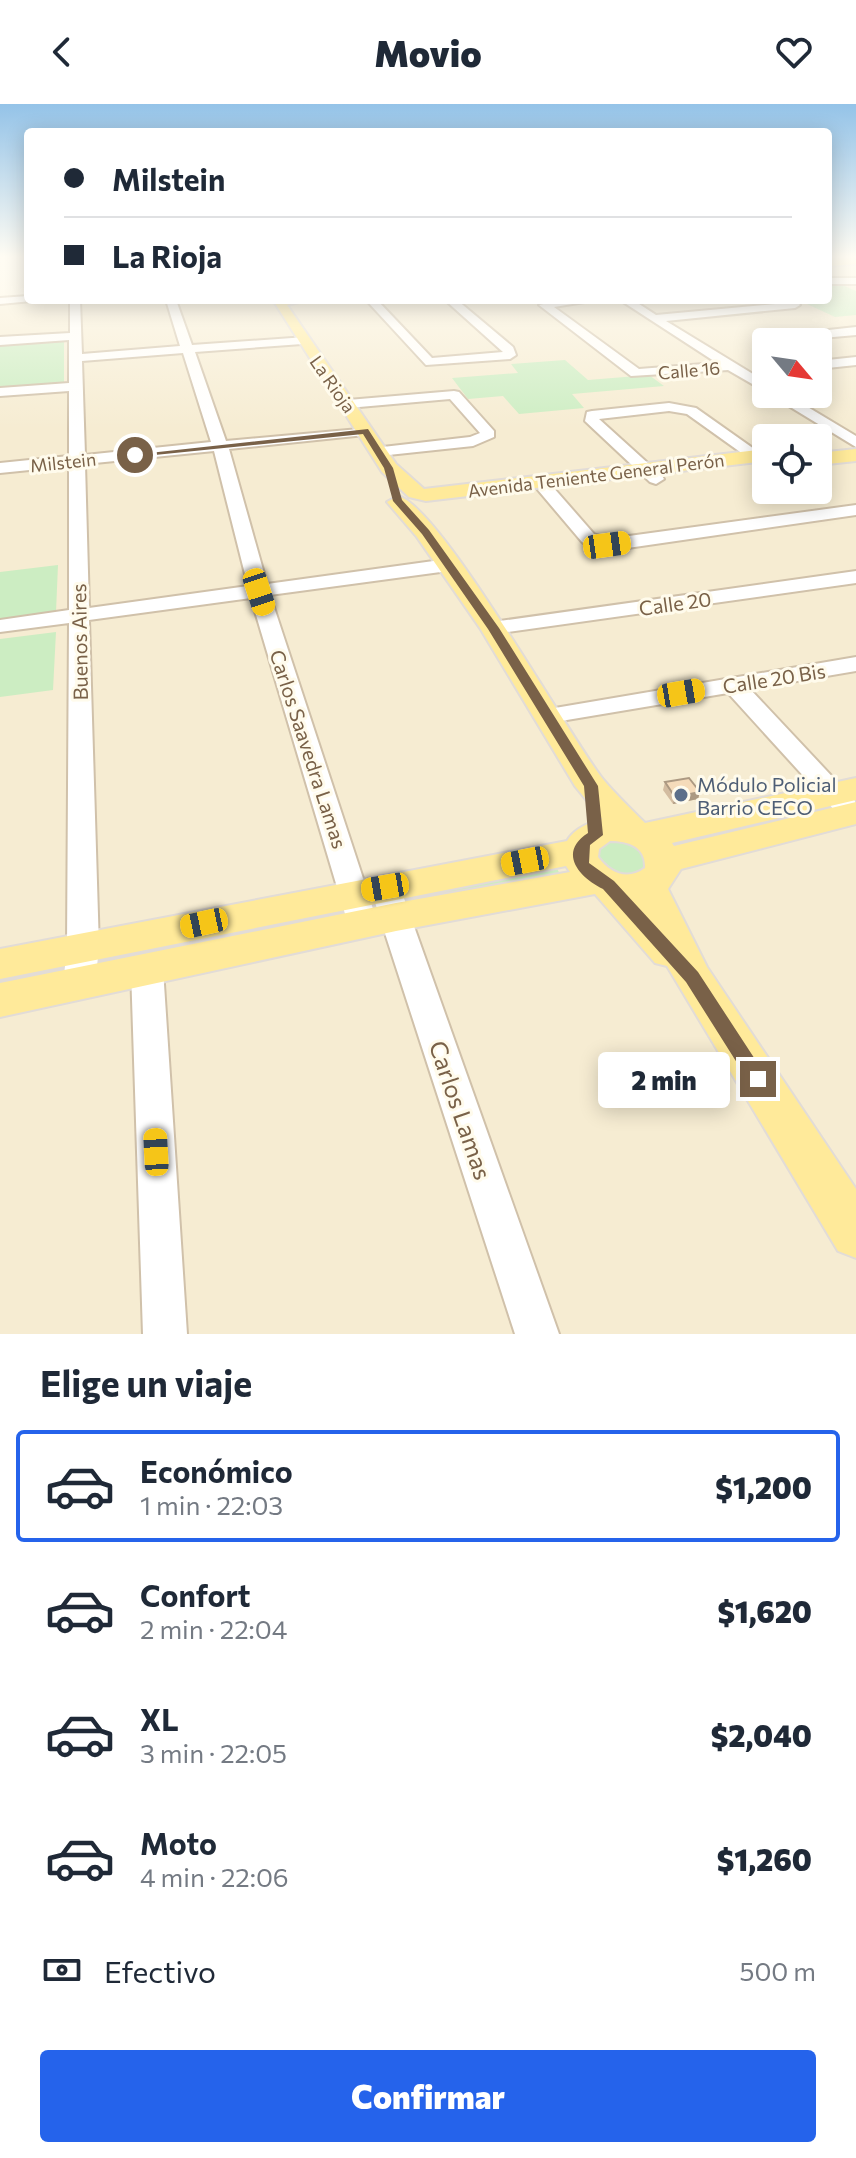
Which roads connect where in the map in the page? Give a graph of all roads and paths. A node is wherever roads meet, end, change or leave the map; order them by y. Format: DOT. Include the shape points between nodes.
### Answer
graph roads {
  1 [pos="75,314"];
  2 [pos="176,314"];
  3 [pos="286,314"];
  4 [pos="384,314"];
  5 [pos="467,314"];
  6 [pos="556,314"];
  7 [pos="651,314"];
  8 [pos="689,314"];
  9 [pos="657,318"];
  10 [pos="856,331"];
  11 [pos="832,334"];
  12 [pos="75,336"];
  13 [pos="302,340"];
  14 [pos="0,341"];
  15 [pos="189,349"];
  16 [pos="76,358"];
  17 [pos="856,361"];
  18 [pos="832,362"];
  19 [pos="735,369"];
  20 [pos="752,370"];
  21 [pos="752,379"];
  22 [pos="77,386"];
  23 [pos="0,392"];
  24 [pos="348,404"];
  25 [pos="799,408"];
  26 [pos="365,431"];
  27 [pos="856,443"];
  28 [pos="220,446"];
  29 [pos="832,447"];
  30 [pos="752,452"];
  31 [pos="856,455"];
  32 [pos="832,458"];
  33 [pos="384,460"];
  34 [pos="752,460"];
  35 [pos="78,461"];
  36 [pos="0,468"];
  37 [pos="650,474"];
  38 [pos="546,490"];
  39 [pos="416,504"];
  40 [pos="856,510"];
  41 [pos="448,565"];
  42 [pos="856,577"];
  43 [pos="259,592"];
  44 [pos="78,616"];
  45 [pos="0,626"];
  46 [pos="493,628"];
  47 [pos="856,664"];
  48 [pos="733,684"];
  49 [pos="549,716"];
  50 [pos="591,786"];
  51 [pos="850,803"];
  52 [pos="648,853"];
  53 [pos="596,862"];
  54 [pos="375,905"];
  55 [pos="0,964"];
  56 [pos="81,966"];
  57 [pos="147,969"];
  58 [pos="692,977"];
  59 [pos="0,1000"];
  60 [pos="856,1233"];
  61 [pos="165,1334"];
  62 [pos="537,1334"];
  1 -- 12 [label="street, Buenos Aires"];
  2 -- 15 [label="street, Carlos Saavedra Lamas"];
  3 -- 13 [label="main road, La Rioja"];
  4 -- 5 [label="street" via="430,362 510,355"];
  6 -- 19 [label="street, Calle 16" via="630,371"];
  7 -- 9 [label="street"];
  8 -- 9 [label="street"];
  9 -- 19 [label="street"];
  10 -- 11 [label="street"];
  12 -- 14 [label="street"];
  12 -- 16 [label="street, Buenos Aires"];
  13 -- 15 [label="street"];
  13 -- 24 [label="main road, La Rioja"];
  15 -- 16 [label="street"];
  15 -- 28 [label="street, Carlos Saavedra Lamas"];
  16 -- 22 [label="street, Buenos Aires"];
  17 -- 18 [label="street"];
  19 -- 20 [label="street, Calle 16"];
  19 -- 21 [label="street"];
  22 -- 23 [label="street"];
  22 -- 35 [label="street, Buenos Aires"];
  24 -- 26 [label="main road, La Rioja"];
  24 -- 33 [label="street" via="454,395 489,434"];
  25 -- 27 [label="street"];
  26 -- 28 [label="street, Milstein"];
  26 -- 33 [label="main road, La Rioja"];
  27 -- 29 [label="main road"];
  28 -- 35 [label="street, Milstein"];
  28 -- 43 [label="street, Carlos Saavedra Lamas"];
  30 -- 37 [label="street" via="691,411 592,415 592,421"];
  31 -- 32 [label="main road"];
  33 -- 39 [label="main road, La Rioja" via="392,489"];
  34 -- 37 [label="main road, Avenida Teniente General Perón"];
  35 -- 36 [label="street, Milstein"];
  35 -- 44 [label="street, Buenos Aires"];
  37 -- 38 [label="main road, Avenida Teniente General Perón"];
  37 -- 39 [label="main road, Avenida Teniente General Perón"];
  38 -- 39 [label="main road, Avenida Teniente General Perón"];
  38 -- 40 [label="street" via="595,543 607,545"];
  39 -- 41 [label="main road, La Rioja"];
  41 -- 43 [label="street"];
  41 -- 46 [label="main road, La Rioja"];
  42 -- 46 [label="street, Calle 20"];
  43 -- 44 [label="street"];
  43 -- 54 [label="street, Carlos Saavedra Lamas"];
  44 -- 45 [label="street"];
  44 -- 56 [label="street, Buenos Aires"];
  46 -- 49 [label="main road, La Rioja"];
  47 -- 48 [label="street, Calle 20 Bis"];
  48 -- 49 [label="street, Calle 20 Bis"];
  48 -- 51 [label="street"];
  49 -- 50 [label="main road, La Rioja"];
  50 -- 52 [label="main road, La Rioja"];
  50 -- 53 [label="main road, La Rioja"];
  51 -- 52 [label="main road"];
  52 -- 53 [label="main road" via="615,829"];
  52 -- 53 [label="main road" via="626,888"];
  52 -- 58 [label="main road, La Rioja"];
  53 -- 54 [label="main road"];
  53 -- 58 [label="main road, La Rioja"];
  54 -- 56 [label="main road"];
  54 -- 57 [label="main road"];
  54 -- 62 [label="street, Carlos Lamas"];
  55 -- 56 [label="main road"];
  56 -- 57 [label="main road"];
  56 -- 59 [label="main road"];
  57 -- 61 [label="street"];
  58 -- 60 [label="main road, La Rioja"];
}
